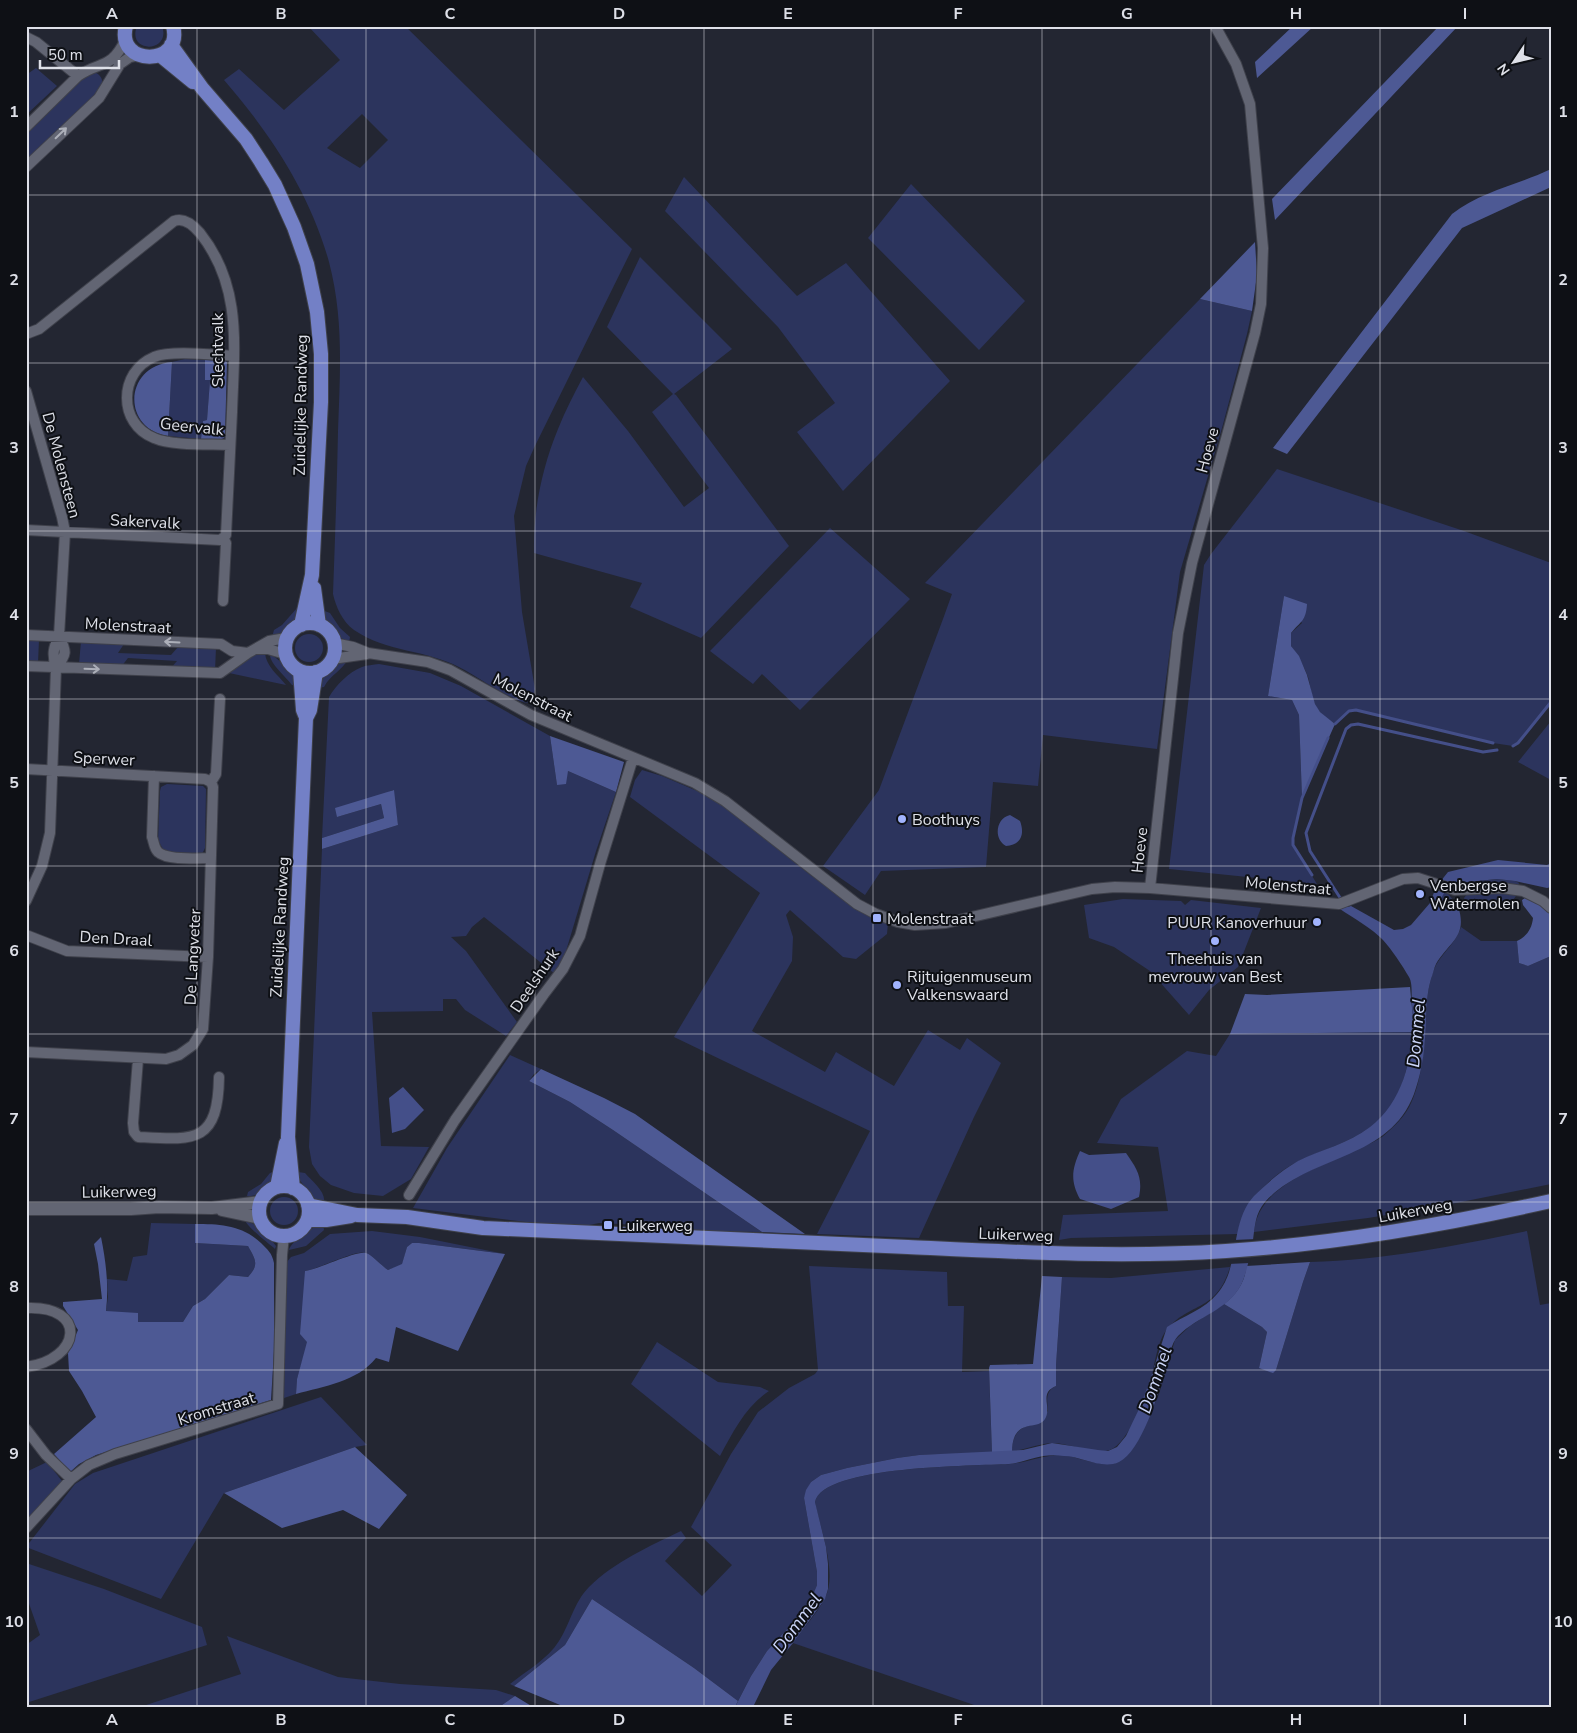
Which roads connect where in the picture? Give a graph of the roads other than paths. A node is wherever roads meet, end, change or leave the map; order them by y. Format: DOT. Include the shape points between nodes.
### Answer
graph roads {
  1 [pos="173,26"];
  2 [pos="1215,26"];
  3 [pos="126,33"];
  4 [pos="26,37"];
  5 [pos="171,45"];
  6 [pos="140,56"];
  7 [pos="160,56"];
  8 [pos="95,68"];
  9 [pos="78,76"];
  10 [pos="108,82"];
  11 [pos="202,88"];
  12 [pos="26,126"];
  13 [pos="26,167"];
  14 [pos="26,334"];
  15 [pos="234,356"];
  16 [pos="26,391"];
  17 [pos="230,445"];
  18 [pos="26,530"];
  19 [pos="65,532"];
  20 [pos="223,538"];
  21 [pos="312,575"];
  22 [pos="223,601"];
  23 [pos="301,625"];
  24 [pos="319,625"];
  25 [pos="26,635"];
  26 [pos="60,636"];
  27 [pos="286,638"];
  28 [pos="334,643"];
  29 [pos="226,648"];
  30 [pos="251,651"];
  31 [pos="368,653"];
  32 [pos="285,654"];
  33 [pos="332,659"];
  34 [pos="26,666"];
  35 [pos="56,668"];
  36 [pos="226,670"];
  37 [pos="300,671"];
  38 [pos="316,672"];
  39 [pos="220,699"];
  40 [pos="306,718"];
  41 [pos="633,758"];
  42 [pos="26,769"];
  43 [pos="52,770"];
  44 [pos="154,776"];
  45 [pos="210,782"];
  46 [pos="211,858"];
  47 [pos="1150,888"];
  48 [pos="26,901"];
  49 [pos="1551,908"];
  50 [pos="26,935"];
  51 [pos="208,957"];
  52 [pos="26,1052"];
  53 [pos="138,1059"];
  54 [pos="220,1077"];
  55 [pos="288,1137"];
  56 [pos="277,1187"];
  57 [pos="293,1188"];
  58 [pos="410,1195"];
  59 [pos="260,1202"];
  60 [pos="1551,1202"];
  61 [pos="308,1205"];
  62 [pos="212,1208"];
  63 [pos="26,1210"];
  64 [pos="357,1215"];
  65 [pos="260,1218"];
  66 [pos="308,1220"];
  67 [pos="284,1236"];
  68 [pos="26,1308"];
  69 [pos="26,1367"];
  70 [pos="26,1429"];
  71 [pos="71,1479"];
  72 [pos="26,1528"];
  1 -- 5 [label="main road"];
  2 -- 47 [label="street, Hoeve" via="1236,64 1250,104 1263,248 1260,304 1255,333 1192,563 1178,633"];
  3 -- 6 [label="main road" via="133,52"];
  3 -- 8 [label="street" via="114,58"];
  4 -- 9 [label="street"];
  5 -- 7 [label="main road"];
  5 -- 11 [label="main road, Zuidelijke Randweg"];
  6 -- 7 [label="main road"];
  6 -- 10 [label="street" via="120,64"];
  7 -- 11 [label="main road, Zuidelijke Randweg"];
  8 -- 9 [label="street" via="87,69"];
  8 -- 10 [label="street"];
  9 -- 12 [label="street"];
  13 -- 10 [label="street, one-way" via="99,98"];
  11 -- 21 [label="main road, Zuidelijke Randweg" via="246,139 275,185 307,264 317,312 321,354"];
  14 -- 15 [label="street, Slechtvalk" via="39,329 178,219 197,229 223,272 234,318"];
  15 -- 17 [label="street, Slechtvalk"];
  15 -- 17 [label="street, Geervalk" via="170,354 154,357 134,373 127,396 132,419 141,431 154,439"];
  16 -- 19 [label="street, De Molensteen"];
  17 -- 20 [label="street, Slechtvalk" via="226,535"];
  18 -- 19 [label="street, Sakervalk"];
  19 -- 20 [label="street, Sakervalk"];
  19 -- 26 [label="street, De Molensteen"];
  20 -- 22 [label="street, Slechtvalk" via="226,543"];
  21 -- 23 [label="main road, Zuidelijke Randweg"];
  21 -- 24 [label="main road, Zuidelijke Randweg"];
  23 -- 24 [label="main road"];
  23 -- 27 [label="main road"];
  24 -- 28 [label="main road" via="331,635"];
  25 -- 26 [label="street, Molenstraat"];
  29 -- 26 [label="street, Molenstraat, one-way" via="221,644"];
  26 -- 35 [label="street, De Molensteen" via="53,648"];
  27 -- 30 [label="street" via="269,641"];
  27 -- 32 [label="main road"];
  28 -- 31 [label="street, Molenstraat"];
  28 -- 33 [label="main road"];
  29 -- 30 [label="street, Molenstraat" via="237,653"];
  29 -- 36 [label="street"];
  30 -- 32 [label="street, Molenstraat" via="268,649"];
  30 -- 36 [label="street"];
  31 -- 33 [label="street, Molenstraat"];
  31 -- 41 [label="street, Molenstraat" via="428,662 450,670 531,715"];
  32 -- 37 [label="main road" via="293,667"];
  33 -- 38 [label="main road"];
  34 -- 35 [label="street"];
  35 -- 36 [label="street, one-way" via="220,673"];
  35 -- 43 [label="street, De Molensteen"];
  37 -- 38 [label="main road"];
  37 -- 40 [label="main road, Zuidelijke Randweg"];
  38 -- 40 [label="main road, Zuidelijke Randweg"];
  39 -- 45 [label="street, De Langveter" via="216,774"];
  40 -- 55 [label="main road, Zuidelijke Randweg"];
  41 -- 47 [label="street, Molenstraat" via="695,783 725,801 858,904 898,922 915,925 946,923 1092,889"];
  41 -- 58 [label="street, Deelshurk" via="580,936 563,970 455,1120"];
  42 -- 43 [label="street, Sperwer"];
  43 -- 44 [label="street, Sperwer"];
  43 -- 48 [label="street, De Molensteen" via="48,844"];
  44 -- 45 [label="street, Sperwer"];
  44 -- 46 [label="street, Sperwer" via="154,846 168,857"];
  45 -- 46 [label="street, De Langveter" via="213,787"];
  46 -- 51 [label="street, De Langveter"];
  47 -- 49 [label="street, Molenstraat" via="1343,903 1403,879 1418,878 1455,890 1502,888 1523,891 1543,900"];
  50 -- 51 [label="street, Den Draal" via="67,950"];
  51 -- 53 [label="street, De Langveter" via="202,1029 193,1045 166,1059"];
  52 -- 53 [label="street, De Langveter"];
  53 -- 54 [label="street" via="133,1123 138,1137 180,1140 199,1135 214,1115"];
  55 -- 56 [label="main road, Zuidelijke Randweg"];
  55 -- 57 [label="main road, Zuidelijke Randweg"];
  56 -- 57 [label="main road"];
  56 -- 59 [label="main road"];
  57 -- 61 [label="main road" via="305,1197"];
  59 -- 62 [label="street, Luikerweg"];
  59 -- 65 [label="main road"];
  60 -- 64 [label="main road, Luikerweg" via="1348,1240 1259,1249 1137,1255 483,1228 407,1217"];
  61 -- 64 [label="main road, Luikerweg"];
  61 -- 66 [label="main road"];
  62 -- 63 [label="street, Luikerweg"];
  62 -- 65 [label="street, Luikerweg"];
  64 -- 66 [label="main road, Luikerweg"];
  65 -- 67 [label="main road" via="269,1231"];
  66 -- 67 [label="main road" via="298,1232"];
  67 -- 71 [label="street, Kromstraat" via="278,1404 115,1454 89,1465"];
  68 -- 69 [label="street" via="54,1311 67,1321 71,1332 66,1347 58,1355 39,1366"];
  70 -- 71 [label="street" via="46,1455"];
  71 -- 72 [label="street, Kromstraat"];
}
